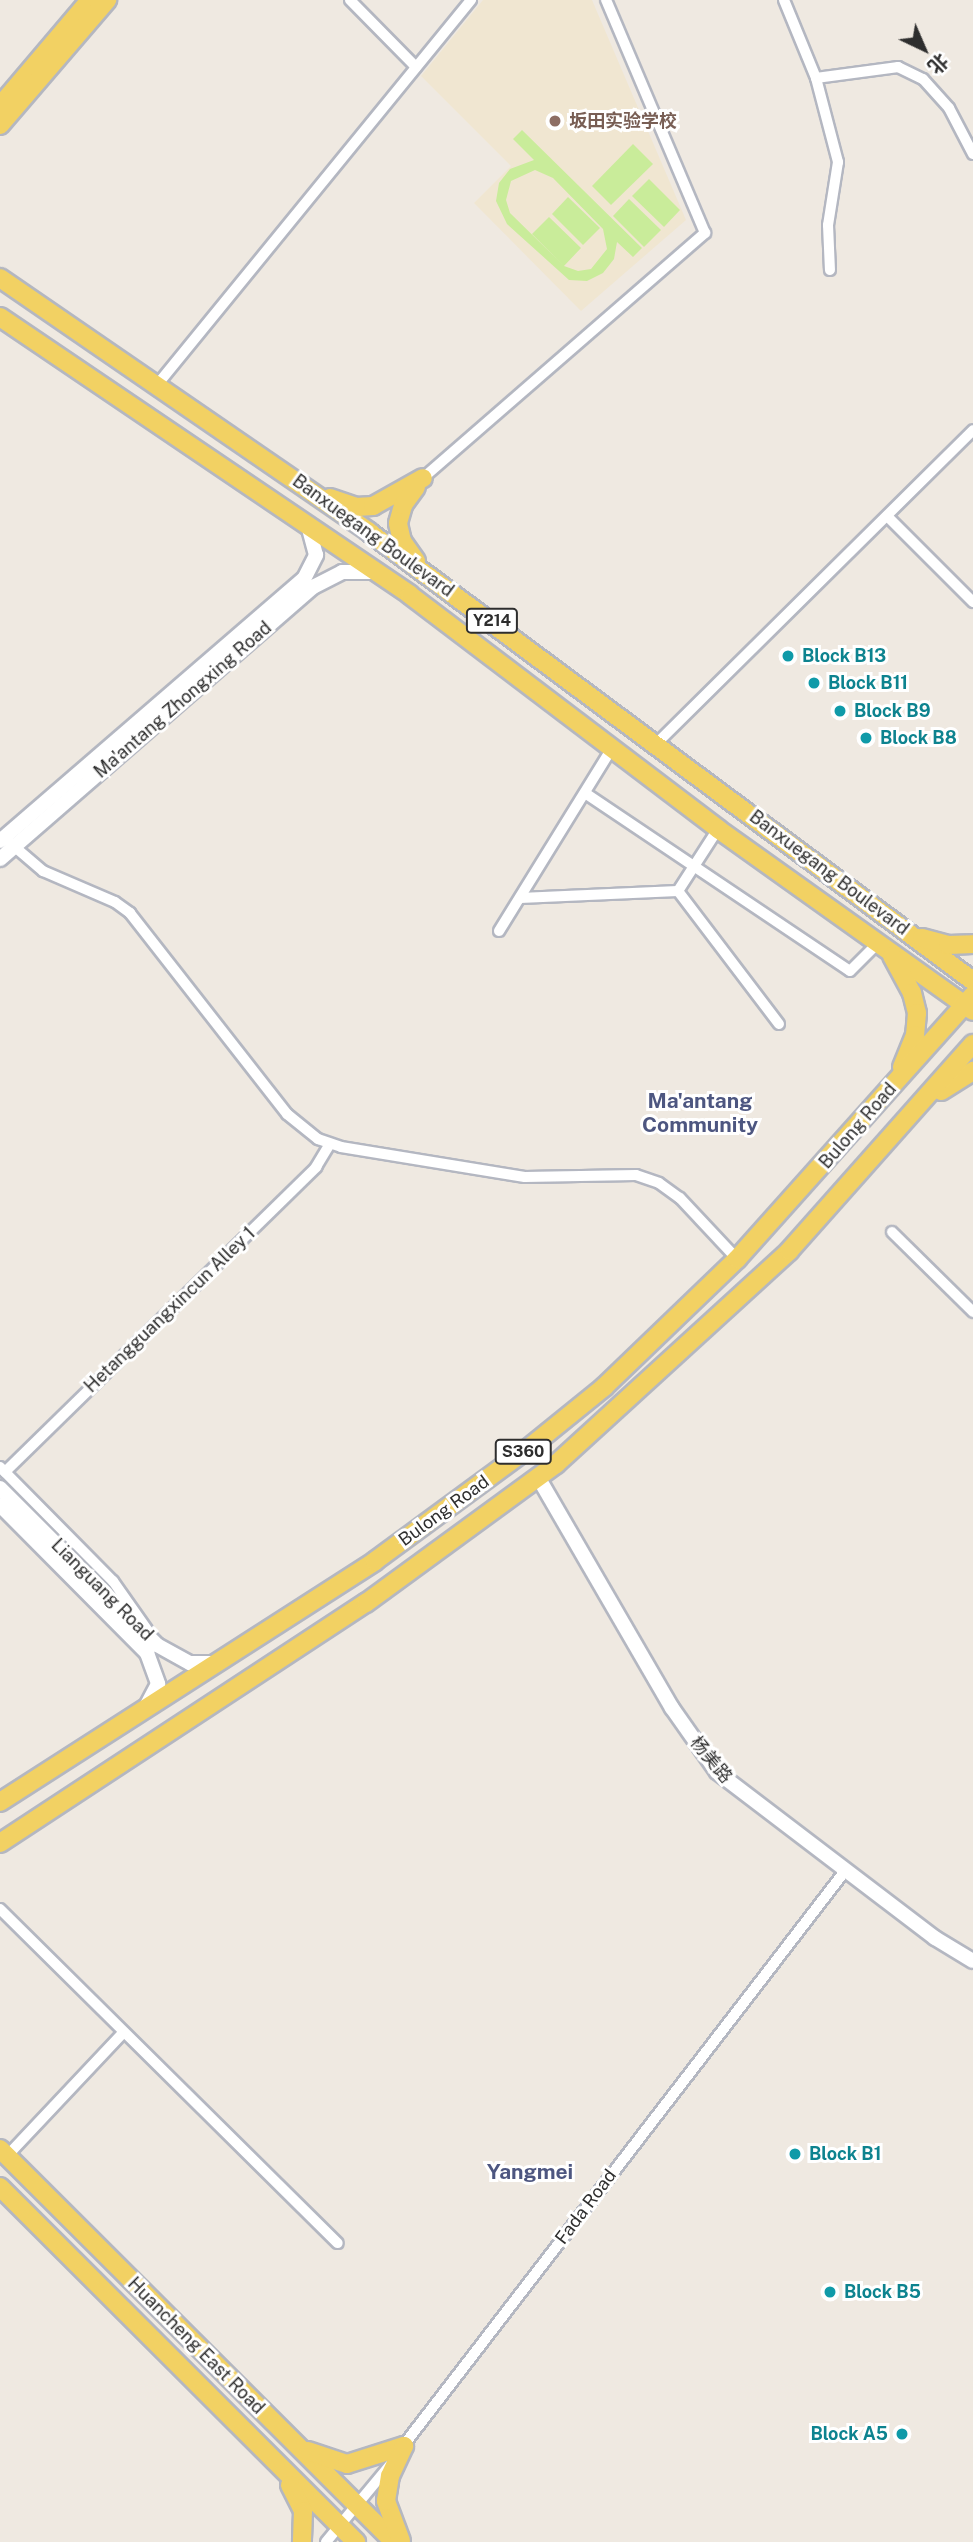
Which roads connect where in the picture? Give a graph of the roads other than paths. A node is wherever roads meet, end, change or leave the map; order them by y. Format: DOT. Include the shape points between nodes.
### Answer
graph roads {
  1 [pos="90,0"];
  2 [pos="107,0"];
  3 [pos="350,0"];
  4 [pos="471,0"];
  5 [pos="606,0"];
  6 [pos="784,0"];
  7 [pos="416,67"];
  8 [pos="816,78"];
  9 [pos="0,106"];
  10 [pos="0,125"];
  11 [pos="973,154"];
  12 [pos="830,270"];
  13 [pos="0,278"];
  14 [pos="0,317"];
  15 [pos="157,385"];
  16 [pos="973,430"];
  17 [pos="423,478"];
  18 [pos="308,489"];
  19 [pos="887,516"];
  20 [pos="303,521"];
  21 [pos="379,573"];
  22 [pos="426,573"];
  23 [pos="973,602"];
  24 [pos="656,744"];
  25 [pos="612,748"];
  26 [pos="585,793"];
  27 [pos="718,829"];
  28 [pos="5,839"];
  29 [pos="0,859"];
  30 [pos="694,867"];
  31 [pos="678,891"];
  32 [pos="520,898"];
  33 [pos="904,929"];
  34 [pos="499,931"];
  35 [pos="883,944"];
  36 [pos="973,944"];
  37 [pos="973,981"];
  38 [pos="970,1003"];
  39 [pos="779,1024"];
  40 [pos="973,1044"];
  41 [pos="973,1071"];
  42 [pos="888,1092"];
  43 [pos="916,1110"];
  44 [pos="330,1144"];
  45 [pos="892,1232"];
  46 [pos="737,1259"];
  47 [pos="973,1312"];
  48 [pos="2,1470"];
  49 [pos="538,1477"];
  50 [pos="0,1488"];
  51 [pos="0,1505"];
  52 [pos="157,1646"];
  53 [pos="219,1663"];
  54 [pos="140,1713"];
  55 [pos="0,1802"];
  56 [pos="0,1843"];
  57 [pos="845,1871"];
  58 [pos="0,1909"];
  59 [pos="973,1961"];
  60 [pos="124,2032"];
  61 [pos="3,2153"];
  62 [pos="0,2187"];
  63 [pos="338,2243"];
  64 [pos="296,2445"];
  65 [pos="404,2446"];
  66 [pos="280,2466"];
  67 [pos="358,2506"];
  68 [pos="341,2527"];
  69 [pos="302,2542"];
  70 [pos="326,2542"];
  71 [pos="356,2542"];
  72 [pos="394,2542"];
  73 [pos="402,2542"];
  1 -- 9 [label="main road"];
  2 -- 10 [label="main road"];
  3 -- 7 [label="street"];
  4 -- 7 [label="street"];
  5 -- 17 [label="street" via="705,233"];
  6 -- 8 [label="street"];
  7 -- 15 [label="street"];
  8 -- 11 [label="street" via="898,67 923,79 949,108"];
  8 -- 12 [label="street" via="838,162 828,225"];
  13 -- 15 [label="main road, Banxuegang Boulevard / Y214"];
  14 -- 20 [label="main road, Banxuegang Boulevard / Y214"];
  15 -- 18 [label="main road, Banxuegang Boulevard / Y214"];
  16 -- 19 [label="street"];
  17 -- 18 [label="main road" via="388,500 364,507"];
  17 -- 22 [label="main road" via="403,505 398,523 402,541"];
  18 -- 22 [label="main road, Banxuegang Boulevard / Y214"];
  19 -- 23 [label="street"];
  19 -- 24 [label="street"];
  20 -- 21 [label="main road, Banxuegang Boulevard / Y214"];
  20 -- 28 [label="street, Ma'antang Zhongxing Road" via="316,542 312,568 304,579"];
  21 -- 25 [label="main road, Banxuegang Boulevard / Y214"];
  21 -- 28 [label="street, Ma'antang Zhongxing Road" via="342,572 313,587"];
  22 -- 24 [label="main road, Banxuegang Boulevard / Y214"];
  24 -- 33 [label="main road, Banxuegang Boulevard / Y214"];
  25 -- 26 [label="street"];
  25 -- 27 [label="main road, Banxuegang Boulevard / Y214"];
  26 -- 30 [label="street"];
  26 -- 32 [label="street"];
  27 -- 30 [label="street"];
  27 -- 35 [label="main road, Banxuegang Boulevard / Y214"];
  28 -- 29 [label="street, Ma'antang Zhongxing Road"];
  28 -- 44 [label="street" via="43,871 130,913 287,1114"];
  30 -- 31 [label="street"];
  30 -- 35 [label="street" via="850,971"];
  31 -- 32 [label="street"];
  31 -- 39 [label="street"];
  32 -- 34 [label="street"];
  33 -- 36 [label="main road" via="948,945"];
  33 -- 37 [label="main road, Banxuegang Boulevard / Y214"];
  35 -- 38 [label="main road, Banxuegang Boulevard / Y214"];
  35 -- 42 [label="main road" via="912,993 917,1013 907,1058"];
  38 -- 42 [label="main road, Bulong Road / S360"];
  40 -- 43 [label="main road, Bulong Road / S360"];
  41 -- 43 [label="main road"];
  42 -- 46 [label="main road, Bulong Road / S360"];
  43 -- 49 [label="main road, Bulong Road / S360" via="789,1251"];
  44 -- 46 [label="street" via="525,1178 636,1175 659,1183 680,1198"];
  44 -- 48 [label="street, Hetangguangxincun Alley 1" via="316,1167"];
  45 -- 47 [label="street"];
  46 -- 53 [label="main road, Bulong Road / S360" via="604,1387 525,1451 375,1561"];
  48 -- 52 [label="street" via="113,1581"];
  49 -- 56 [label="main road, Bulong Road / S360" via="366,1603"];
  49 -- 57 [label="street, 杨美路" via="701,1754 746,1797"];
  50 -- 52 [label="street, Lianguang Road"];
  51 -- 54 [label="street, Lianguang Road" via="152,1661 158,1684"];
  52 -- 53 [label="street, Lianguang Road" via="190,1663"];
  53 -- 54 [label="main road, Bulong Road / S360"];
  54 -- 55 [label="main road, Bulong Road / S360"];
  57 -- 59 [label="street, 杨美路"];
  57 -- 65 [label="street, Fada Road"];
  58 -- 60 [label="street"];
  60 -- 61 [label="street"];
  60 -- 63 [label="street"];
  61 -- 64 [label="main road, Huancheng East Road"];
  62 -- 66 [label="main road, Huancheng East Road"];
  64 -- 65 [label="main road" via="347,2464"];
  64 -- 67 [label="main road, Huancheng East Road"];
  65 -- 67 [label="street, Fada Road"];
  65 -- 73 [label="main road" via="390,2476 386,2501"];
  66 -- 68 [label="main road, Huancheng East Road"];
  66 -- 69 [label="main road" via="303,2511"];
  67 -- 68 [label="street, Fada Road"];
  67 -- 72 [label="main road, Huancheng East Road"];
  68 -- 70 [label="street, Fada Road"];
  68 -- 71 [label="main road, Huancheng East Road"];
}
